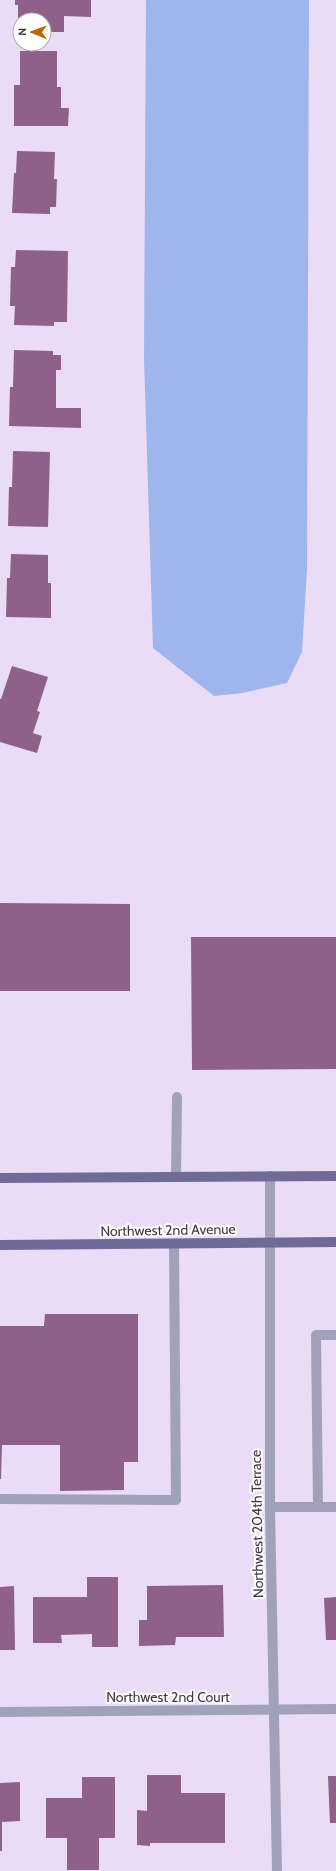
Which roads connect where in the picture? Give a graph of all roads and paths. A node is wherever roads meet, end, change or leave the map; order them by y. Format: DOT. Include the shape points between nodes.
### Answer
graph roads {
  1 [pos="177,1097"];
  2 [pos="270,1176"];
  3 [pos="336,1176"];
  4 [pos="176,1177"];
  5 [pos="0,1178"];
  6 [pos="336,1242"];
  7 [pos="270,1243"];
  8 [pos="174,1244"];
  9 [pos="0,1245"];
  10 [pos="336,1335"];
  11 [pos="0,1499"];
  12 [pos="270,1507"];
  13 [pos="318,1507"];
  14 [pos="336,1507"];
  15 [pos="274,1710"];
  16 [pos="336,1710"];
  17 [pos="0,1712"];
  18 [pos="277,1871"];
  1 -- 4 [label="street"];
  2 -- 3 [label="main road"];
  2 -- 4 [label="main road"];
  2 -- 7 [label="street, Northwest 204th Terrace"];
  4 -- 5 [label="main road"];
  6 -- 7 [label="main road, Northwest 2nd Avenue"];
  7 -- 8 [label="main road, Northwest 2nd Avenue"];
  7 -- 12 [label="street, Northwest 204th Terrace"];
  8 -- 9 [label="main road, Northwest 2nd Avenue"];
  8 -- 11 [label="street" via="176,1500"];
  10 -- 13 [label="street" via="316,1335"];
  12 -- 13 [label="street"];
  12 -- 15 [label="street, Northwest 204th Terrace"];
  13 -- 14 [label="street"];
  15 -- 16 [label="street, Northwest 2nd Court"];
  15 -- 17 [label="street, Northwest 2nd Court"];
  15 -- 18 [label="street, Northwest 204th Terrace"];
}
